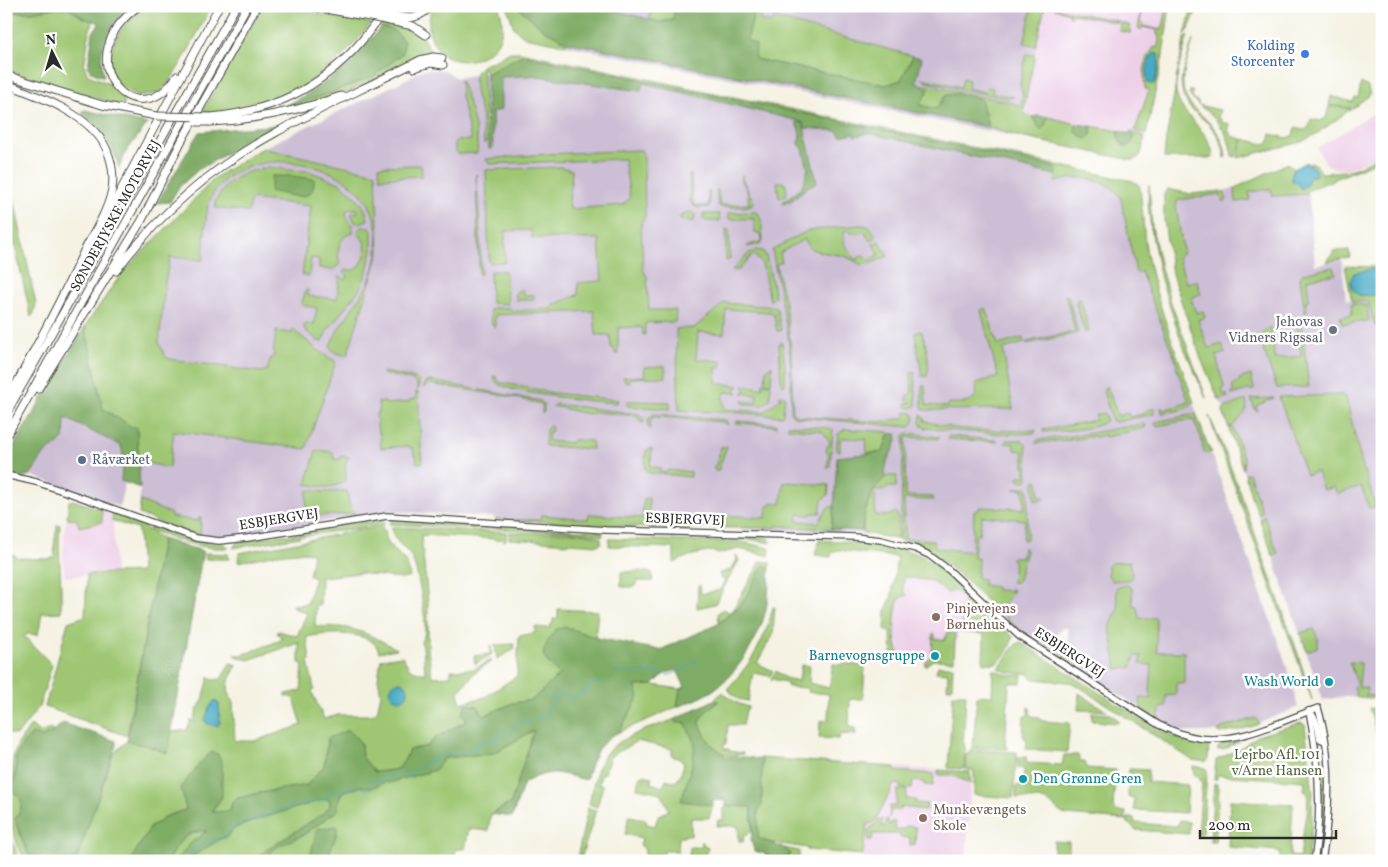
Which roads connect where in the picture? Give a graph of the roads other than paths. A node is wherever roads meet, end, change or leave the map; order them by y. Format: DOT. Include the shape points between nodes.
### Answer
graph roads {
  1 [pos="139,6"];
  2 [pos="219,6"];
  3 [pos="236,6"];
  4 [pos="247,6"];
  5 [pos="257,6"];
  6 [pos="308,6"];
  7 [pos="343,6"];
  8 [pos="386,6"];
  9 [pos="427,10"];
  10 [pos="370,14"];
  11 [pos="390,18"];
  12 [pos="426,35"];
  13 [pos="199,43"];
  14 [pos="6,75"];
  15 [pos="6,84"];
  16 [pos="375,84"];
  17 [pos="336,102"];
  18 [pos="211,120"];
  19 [pos="65,291"];
  20 [pos="93,302"];
  21 [pos="6,403"];
  22 [pos="6,414"];
  23 [pos="14,424"];
  24 [pos="6,438"];
  25 [pos="7,475"];
  26 [pos="1309,711"];
  27 [pos="1325,741"];
  28 [pos="1314,861"];
  29 [pos="1322,861"];
  1 -- 13 [label="highway" via="117,30 107,55 110,78 127,96 148,99 164,92"];
  2 -- 13 [label="highway"];
  3 -- 22 [label="highway, SØNDERJYSKE MOTORVEJ"];
  4 -- 23 [label="highway, SØNDERJYSKE MOTORVEJ"];
  5 -- 20 [label="highway" via="181,142 142,220"];
  6 -- 10 [label="highway"];
  7 -- 10 [label="highway"];
  8 -- 18 [label="highway" via="343,62 314,84 272,104"];
  9 -- 11 [label="highway" via="410,19"];
  10 -- 11 [label="highway, bridge"];
  11 -- 12 [label="highway" via="413,26"];
  13 -- 19 [label="highway"];
  14 -- 18 [label="highway, bridge" via="142,114 180,121"];
  15 -- 19 [label="highway" via="85,123 100,139 110,158 112,190"];
  16 -- 17 [label="highway"];
  16 -- 17 [label="highway" via="420,60 442,61 418,66"];
  16 -- 18 [label="highway" via="292,112 236,121"];
  17 -- 20 [label="highway" via="262,140 188,194 136,246"];
  19 -- 21 [label="highway"];
  20 -- 23 [label="highway"];
  23 -- 24 [label="highway, SØNDERJYSKE MOTORVEJ"];
  25 -- 26 [label="main road, ESBJERGVEJ" via="64,491 196,538 219,541 387,516 606,530 820,535 881,540 928,555 949,570 1019,636 1173,731 1200,738 1231,737"];
  26 -- 27 [label="main road" via="1316,720 1320,738"];
  26 -- 27 [label="main road, ESBJERGVEJ" via="1318,708"];
  26 -- 28 [label="main road" via="1320,787"];
  27 -- 29 [label="main road" via="1329,813"];
}
